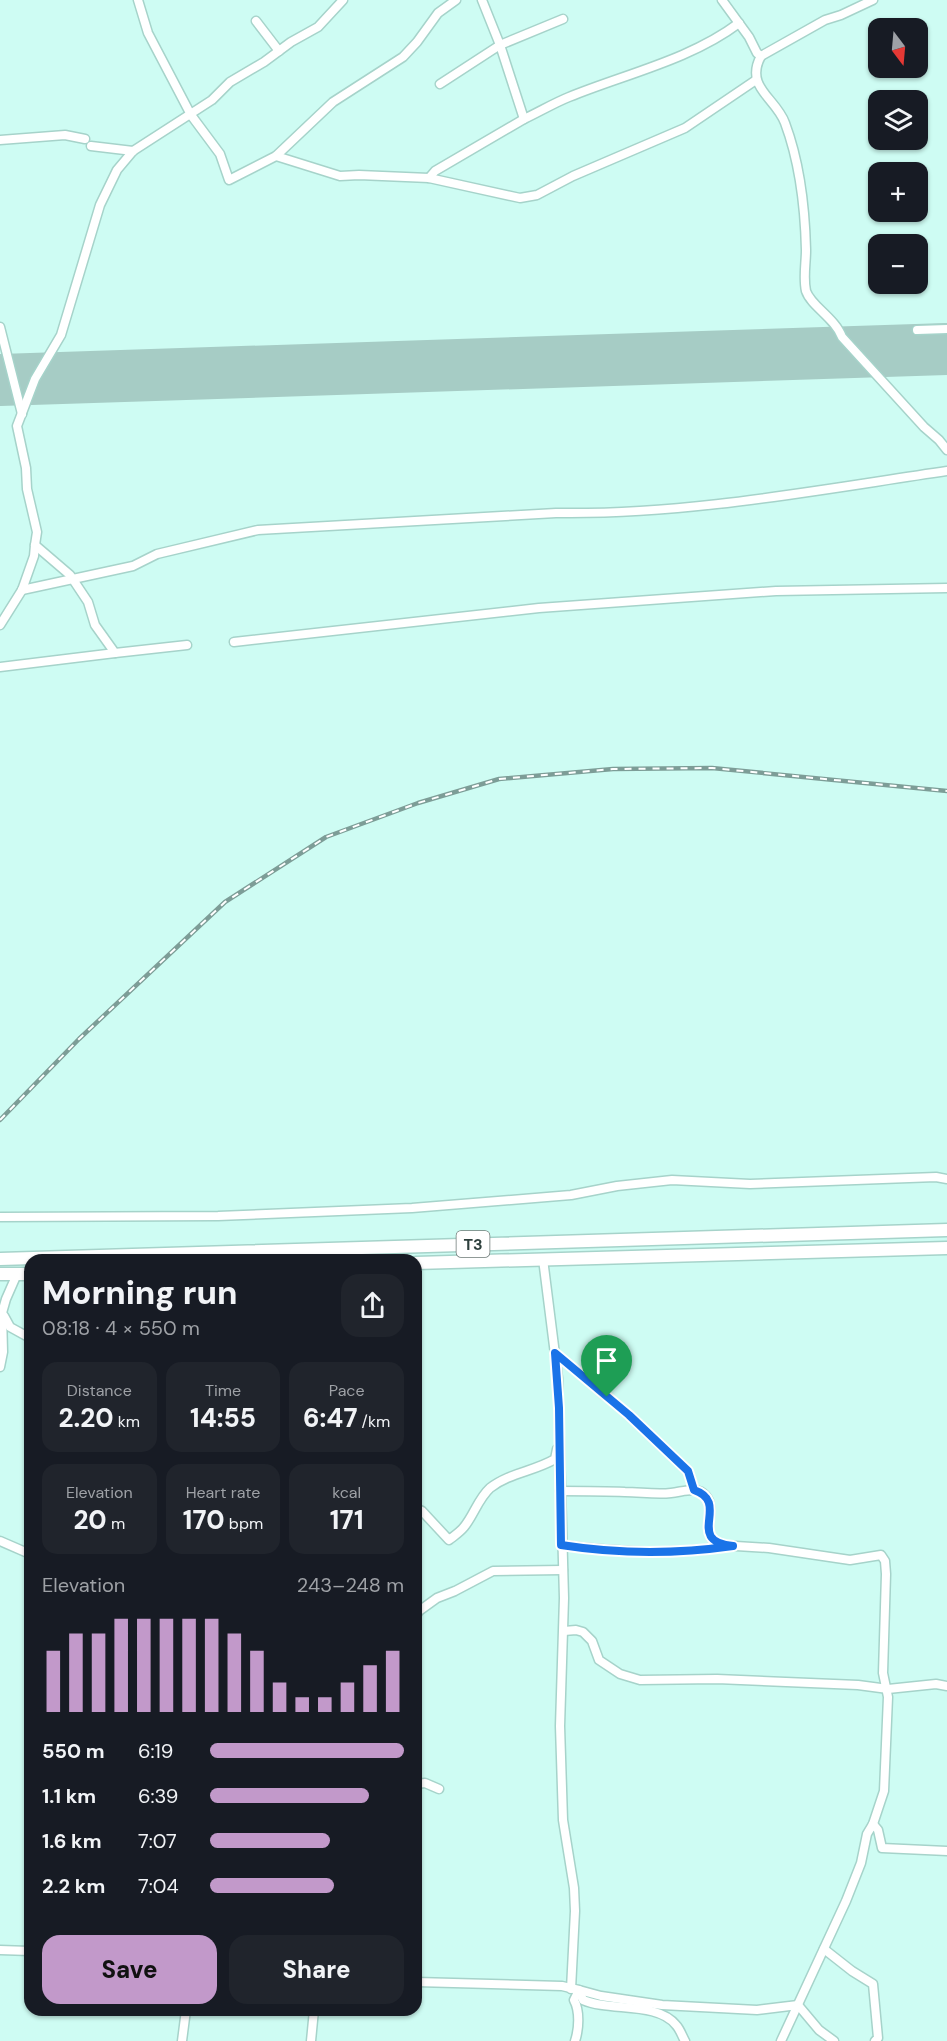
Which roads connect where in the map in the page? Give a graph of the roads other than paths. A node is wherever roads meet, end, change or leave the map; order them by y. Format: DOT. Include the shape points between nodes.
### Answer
graph roads {
  1 [pos="138,0"];
  2 [pos="343,0"];
  3 [pos="456,0"];
  4 [pos="482,0"];
  5 [pos="722,0"];
  6 [pos="873,0"];
  7 [pos="563,20"];
  8 [pos="256,21"];
  9 [pos="739,23"];
  10 [pos="500,45"];
  11 [pos="279,51"];
  12 [pos="762,56"];
  13 [pos="756,80"];
  14 [pos="440,84"];
  15 [pos="191,115"];
  16 [pos="524,119"];
  17 [pos="0,140"];
  18 [pos="133,151"];
  19 [pos="276,156"];
  20 [pos="429,178"];
  21 [pos="0,327"];
  22 [pos="947,329"];
  23 [pos="917,330"];
  24 [pos="22,414"];
  25 [pos="947,450"];
  26 [pos="947,471"];
  27 [pos="35,545"];
  28 [pos="72,578"];
  29 [pos="947,588"];
  30 [pos="22,590"];
  31 [pos="0,625"];
  32 [pos="234,642"];
  33 [pos="187,645"];
  34 [pos="115,653"];
  35 [pos="0,667"];
  36 [pos="947,1179"];
  37 [pos="0,1217"];
  38 [pos="947,1230"];
  39 [pos="947,1248"];
  40 [pos="163,1254"];
  41 [pos="24,1258"];
  42 [pos="0,1259"];
  43 [pos="543,1259"];
  44 [pos="422,1263"];
  45 [pos="0,1274"];
  46 [pos="17,1274"];
  47 [pos="24,1274"];
  48 [pos="1,1312"];
  49 [pos="24,1335"];
  50 [pos="555,1353"];
  51 [pos="0,1367"];
  52 [pos="560,1437"];
  53 [pos="694,1490"];
  54 [pos="560,1491"];
  55 [pos="422,1511"];
  56 [pos="0,1541"];
  57 [pos="561,1545"];
  58 [pos="733,1546"];
  59 [pos="24,1551"];
  60 [pos="563,1570"];
  61 [pos="422,1609"];
  62 [pos="564,1631"];
  63 [pos="947,1686"];
  64 [pos="886,1689"];
  65 [pos="422,1783"];
  66 [pos="439,1789"];
  67 [pos="873,1824"];
  68 [pos="947,1851"];
  69 [pos="824,1948"];
  70 [pos="0,1950"];
  71 [pos="24,1951"];
  72 [pos="422,1982"];
  73 [pos="575,1989"];
  74 [pos="798,2005"];
  75 [pos="185,2016"];
  76 [pos="313,2016"];
  77 [pos="182,2041"];
  78 [pos="311,2041"];
  79 [pos="575,2041"];
  80 [pos="685,2041"];
  81 [pos="781,2041"];
  82 [pos="834,2041"];
  83 [pos="875,2041"];
  1 -- 15 [label="street" via="148,33"];
  2 -- 11 [label="street" via="318,27"];
  3 -- 19 [label="street" via="438,13 403,57 333,102"];
  4 -- 10 [label="street"];
  5 -- 9 [label="street"];
  6 -- 12 [label="street" via="825,20"];
  7 -- 10 [label="street"];
  8 -- 11 [label="street"];
  9 -- 12 [label="street"];
  9 -- 16 [label="street" via="715,39 658,65 569,97"];
  10 -- 14 [label="street"];
  10 -- 16 [label="street"];
  11 -- 15 [label="street" via="230,82"];
  12 -- 13 [label="street" via="756,66"];
  13 -- 20 [label="street" via="685,128 537,195 520,198"];
  13 -- 25 [label="street" via="785,121 801,180 807,294"];
  15 -- 18 [label="street"];
  15 -- 19 [label="street" via="220,154 229,180"];
  16 -- 20 [label="street"];
  17 -- 18 [label="street" via="65,135"];
  18 -- 24 [label="street" via="105,193 61,335 35,379"];
  19 -- 20 [label="street" via="340,176"];
  21 -- 24 [label="street"];
  22 -- 23 [label="street"];
  24 -- 27 [label="street" via="17,426 37,532"];
  26 -- 28 [label="street" via="737,503 258,530 157,554 134,566"];
  27 -- 28 [label="street"];
  27 -- 30 [label="street"];
  28 -- 30 [label="street"];
  28 -- 34 [label="street" via="88,602 95,625"];
  29 -- 32 [label="street" via="776,591 551,607"];
  30 -- 31 [label="street"];
  33 -- 34 [label="street"];
  34 -- 35 [label="street"];
  36 -- 37 [label="street" via="750,1184 672,1180 571,1195 412,1208 218,1216"];
  38 -- 40 [label="highway, T3"];
  39 -- 43 [label="highway, T3"];
  41 -- 42 [label="highway, T3"];
  43 -- 44 [label="highway, T3"];
  43 -- 50 [label="street"];
  45 -- 46 [label="highway"];
  46 -- 47 [label="highway"];
  46 -- 48 [label="street"];
  48 -- 49 [label="street" via="10,1327"];
  48 -- 51 [label="street"];
  50 -- 52 [label="street"];
  50 -- 53 [label="street" via="688,1471"];
  52 -- 54 [label="street"];
  52 -- 55 [label="street" via="555,1459 491,1488 450,1540"];
  53 -- 54 [label="street"];
  53 -- 58 [label="street" via="708,1497 711,1538 720,1545"];
  54 -- 57 [label="street"];
  56 -- 59 [label="street"];
  57 -- 58 [label="street" via="693,1551"];
  57 -- 60 [label="street"];
  58 -- 64 [label="street" via="850,1560 881,1555 886,1574"];
  60 -- 61 [label="street" via="493,1571"];
  60 -- 62 [label="street"];
  62 -- 64 [label="street" via="583,1632 592,1641 599,1660 620,1674 640,1680 717,1679"];
  62 -- 73 [label="street" via="560,1726 563,1820 575,1900"];
  63 -- 64 [label="street"];
  64 -- 67 [label="street" via="884,1791"];
  65 -- 66 [label="street"];
  67 -- 68 [label="street" via="882,1848"];
  67 -- 69 [label="street" via="846,1901"];
  69 -- 74 [label="street"];
  69 -- 83 [label="street" via="873,1984 878,2037"];
  70 -- 71 [label="street"];
  72 -- 73 [label="street"];
  73 -- 74 [label="street" via="673,2005 758,2010"];
  73 -- 79 [label="street"];
  73 -- 80 [label="street" via="593,2005 644,2009 669,2018"];
  74 -- 81 [label="street"];
  74 -- 82 [label="street"];
  75 -- 77 [label="street"];
  76 -- 78 [label="street"];
}
